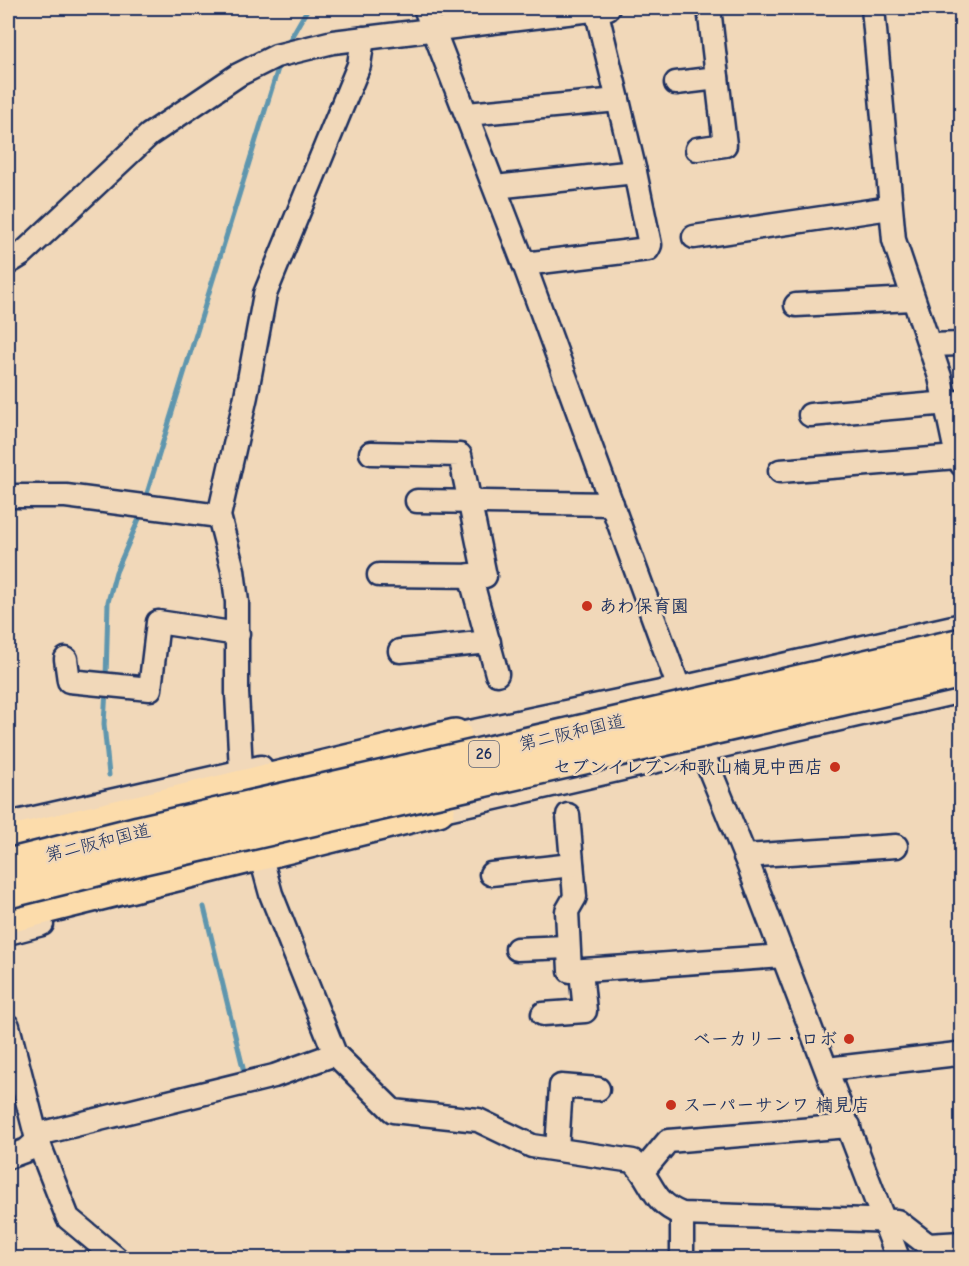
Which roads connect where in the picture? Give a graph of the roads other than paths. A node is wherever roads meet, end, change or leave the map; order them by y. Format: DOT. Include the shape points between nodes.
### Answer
graph roads {
  1 [pos="425,8"];
  2 [pos="602,8"];
  3 [pos="709,8"];
  4 [pos="873,8"];
  5 [pos="495,14"];
  6 [pos="433,29"];
  7 [pos="363,38"];
  8 [pos="717,78"];
  9 [pos="676,83"];
  10 [pos="618,100"];
  11 [pos="467,114"];
  12 [pos="697,149"];
  13 [pos="634,172"];
  14 [pos="495,187"];
  15 [pos="890,208"];
  16 [pos="694,237"];
  17 [pos="8,263"];
  18 [pos="524,264"];
  19 [pos="912,299"];
  20 [pos="796,305"];
  21 [pos="962,344"];
  22 [pos="930,345"];
  23 [pos="954,402"];
  24 [pos="810,415"];
  25 [pos="371,453"];
  26 [pos="959,461"];
  27 [pos="780,471"];
  28 [pos="8,496"];
  29 [pos="417,501"];
  30 [pos="470,502"];
  31 [pos="612,504"];
  32 [pos="219,516"];
  33 [pos="379,575"];
  34 [pos="470,575"];
  35 [pos="962,625"];
  36 [pos="238,634"];
  37 [pos="489,642"];
  38 [pos="962,645"];
  39 [pos="400,651"];
  40 [pos="66,659"];
  41 [pos="962,671"];
  42 [pos="497,674"];
  43 [pos="680,688"];
  44 [pos="962,691"];
  45 [pos="455,736"];
  46 [pos="702,751"];
  47 [pos="242,770"];
  48 [pos="438,809"];
  49 [pos="568,815"];
  50 [pos="9,843"];
  51 [pos="896,846"];
  52 [pos="745,856"];
  53 [pos="263,865"];
  54 [pos="572,865"];
  55 [pos="491,873"];
  56 [pos="13,913"];
  57 [pos="568,946"];
  58 [pos="517,949"];
  59 [pos="783,956"];
  60 [pos="581,971"];
  61 [pos="543,1014"];
  62 [pos="8,1026"];
  63 [pos="335,1054"];
  64 [pos="957,1054"];
  65 [pos="827,1069"];
  66 [pos="598,1089"];
  67 [pos="849,1126"];
  68 [pos="41,1136"];
  69 [pos="557,1149"];
  70 [pos="8,1157"];
  71 [pos="643,1171"];
  72 [pos="682,1214"];
  73 [pos="884,1221"];
  74 [pos="962,1243"];
  75 [pos="116,1258"];
  76 [pos="682,1258"];
  77 [pos="898,1258"];
  1 -- 6 [label="street"];
  2 -- 5 [label="street"];
  2 -- 10 [label="street"];
  3 -- 8 [label="street"];
  4 -- 15 [label="street"];
  5 -- 6 [label="street"];
  6 -- 7 [label="street"];
  6 -- 11 [label="street"];
  7 -- 17 [label="street" via="284,54 238,75 149,135"];
  7 -- 32 [label="street" via="358,65 265,294"];
  8 -- 9 [label="street"];
  8 -- 12 [label="street" via="725,145"];
  10 -- 11 [label="street"];
  10 -- 13 [label="street"];
  11 -- 14 [label="street"];
  13 -- 14 [label="street"];
  13 -- 18 [label="street" via="648,249"];
  14 -- 18 [label="street"];
  15 -- 16 [label="street"];
  15 -- 19 [label="street" via="894,240"];
  18 -- 31 [label="street"];
  19 -- 20 [label="street"];
  19 -- 22 [label="street"];
  21 -- 22 [label="street"];
  22 -- 23 [label="street"];
  23 -- 24 [label="street"];
  23 -- 26 [label="street"];
  25 -- 30 [label="street" via="460,455"];
  26 -- 27 [label="street"];
  28 -- 32 [label="street" via="66,496"];
  29 -- 30 [label="street"];
  30 -- 31 [label="street"];
  30 -- 34 [label="street" via="485,576"];
  31 -- 43 [label="street"];
  32 -- 36 [label="street" via="233,570"];
  33 -- 34 [label="street"];
  34 -- 37 [label="street"];
  35 -- 43 [label="street"];
  36 -- 40 [label="street" via="158,622 150,689 69,681"];
  36 -- 47 [label="street"];
  37 -- 39 [label="street"];
  37 -- 42 [label="street"];
  38 -- 50 [label="highway, 第二阪和国道 / 26, bridge" via="139,832"];
  41 -- 56 [label="highway, 第二阪和国道 / 26, bridge" via="156,855"];
  43 -- 45 [label="street"];
  43 -- 46 [label="street"];
  44 -- 46 [label="street"];
  45 -- 47 [label="street"];
  45 -- 50 [label="highway, 26"];
  46 -- 48 [label="street"];
  46 -- 52 [label="street"];
  47 -- 50 [label="street"];
  48 -- 53 [label="street" via="362,837"];
  48 -- 56 [label="highway"];
  49 -- 54 [label="street"];
  51 -- 52 [label="street"];
  52 -- 59 [label="street"];
  53 -- 56 [label="street"];
  53 -- 63 [label="street"];
  54 -- 55 [label="street"];
  54 -- 57 [label="street" via="575,897 567,911"];
  57 -- 58 [label="street"];
  57 -- 60 [label="street" via="570,972"];
  59 -- 60 [label="street"];
  59 -- 65 [label="street"];
  60 -- 61 [label="street" via="585,1011"];
  62 -- 68 [label="street"];
  63 -- 68 [label="street" via="274,1076"];
  63 -- 69 [label="street" via="393,1111 478,1120 531,1146"];
  64 -- 65 [label="street"];
  65 -- 67 [label="street"];
  66 -- 69 [label="street" via="561,1086"];
  67 -- 71 [label="street" via="668,1142"];
  67 -- 73 [label="street"];
  68 -- 70 [label="street" via="27,1150"];
  68 -- 75 [label="street" via="68,1218"];
  69 -- 71 [label="street" via="633,1161"];
  71 -- 72 [label="street" via="659,1201"];
  72 -- 73 [label="street"];
  72 -- 76 [label="street"];
  73 -- 74 [label="street" via="903,1224 928,1245"];
  73 -- 77 [label="street"];
}
